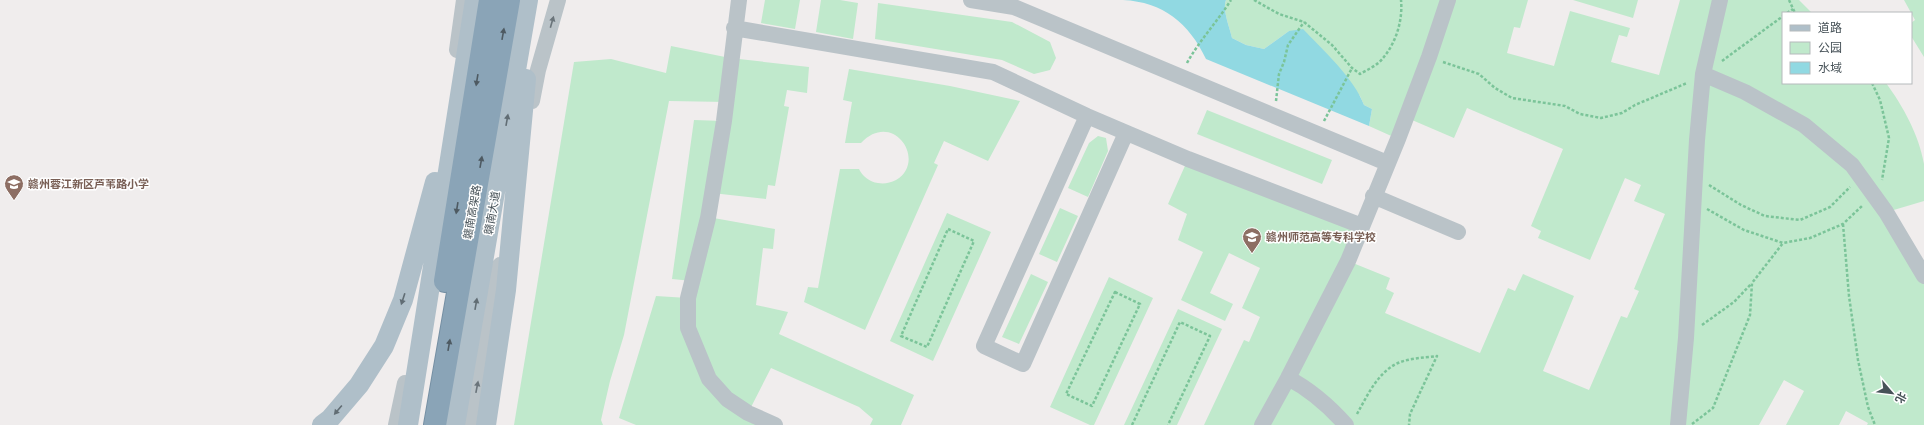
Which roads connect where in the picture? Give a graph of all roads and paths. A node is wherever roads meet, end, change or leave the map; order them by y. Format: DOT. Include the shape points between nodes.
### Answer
graph roads {
  1 [pos="464,0"];
  2 [pos="475,0"];
  3 [pos="490,0"];
  4 [pos="509,0"];
  5 [pos="528,0"];
  6 [pos="532,0"];
  7 [pos="558,0"];
  8 [pos="739,0"];
  9 [pos="971,0"];
  10 [pos="1231,0"];
  11 [pos="1254,0"];
  12 [pos="1401,0"];
  13 [pos="1448,0"];
  14 [pos="1720,0"];
  15 [pos="1789,0"];
  16 [pos="1793,8"];
  17 [pos="1788,12"];
  18 [pos="1795,12"];
  19 [pos="1782,17"];
  20 [pos="1304,22"];
  21 [pos="734,28"];
  22 [pos="1429,57"];
  23 [pos="1352,68"];
  24 [pos="1703,74"];
  25 [pos="1179,76"];
  26 [pos="1872,84"];
  27 [pos="1278,92"];
  28 [pos="532,99"];
  29 [pos="459,100"];
  30 [pos="1330,113"];
  31 [pos="1087,116"];
  32 [pos="1126,134"];
  33 [pos="1387,163"];
  34 [pos="440,165"];
  35 [pos="519,166"];
  36 [pos="1860,177"];
  37 [pos="1878,186"];
  38 [pos="1709,191"];
  39 [pos="1373,196"];
  40 [pos="1701,203"];
  41 [pos="1864,204"];
  42 [pos="1709,210"];
  43 [pos="1843,224"];
  44 [pos="1362,226"];
  45 [pos="1458,232"];
  46 [pos="974,240"];
  47 [pos="1783,243"];
  48 [pos="1924,276"];
  49 [pos="1752,283"];
  50 [pos="1140,304"];
  51 [pos="1686,338"];
  52 [pos="1288,378"];
  53 [pos="1350,422"];
  54 [pos="322,425"];
  55 [pos="396,425"];
  56 [pos="408,425"];
  57 [pos="422,425"];
  58 [pos="435,425"];
  59 [pos="455,425"];
  60 [pos="470,425"];
  61 [pos="486,425"];
  62 [pos="492,425"];
  63 [pos="775,425"];
  64 [pos="1132,425"];
  65 [pos="1168,425"];
  66 [pos="1262,425"];
  67 [pos="1409,425"];
  68 [pos="1678,425"];
  69 [pos="1690,425"];
  70 [pos="1875,425"];
  1 -- 34 [label="street"];
  2 -- 29 [label="main road"];
  3 -- 57 [label="highway, 赣南高架路, one-way"];
  58 -- 4 [label="highway, 赣南高架路, one-way"];
  59 -- 5 [label="main road, 赣南大道, one-way"];
  6 -- 35 [label="main road"];
  28 -- 7 [label="street, one-way"];
  8 -- 21 [label="street"];
  9 -- 25 [label="street" via="1014,7"];
  10 -- 25 [label="path" via="1196,46"];
  11 -- 20 [label="path" via="1279,14"];
  12 -- 23 [label="path" via="1402,12 1395,38 1383,59 1360,74"];
  13 -- 22 [label="street"];
  14 -- 24 [label="street"];
  15 -- 16 [label="path"];
  16 -- 17 [label="path"];
  16 -- 18 [label="path"];
  19 -- 24 [label="path"];
  20 -- 23 [label="path" via="1332,45"];
  20 -- 27 [label="path" via="1288,45 1279,74"];
  21 -- 31 [label="street" via="993,72"];
  21 -- 63 [label="street" via="724,122 708,218 688,298 688,328 709,379 726,399 748,413"];
  22 -- 24 [label="path" via="1479,74 1494,88 1512,98 1565,106 1580,114 1601,118 1622,113"];
  22 -- 33 [label="street"];
  23 -- 30 [label="path"];
  24 -- 36 [label="street" via="1745,92 1804,125 1852,165"];
  24 -- 40 [label="street" via="1697,140"];
  25 -- 33 [label="street"];
  26 -- 37 [label="path" via="1880,100 1889,138 1882,180"];
  28 -- 35 [label="street"];
  28 -- 62 [label="street" via="522,226"];
  29 -- 34 [label="main road"];
  29 -- 56 [label="main road"];
  31 -- 32 [label="street"];
  31 -- 32 [label="street" via="984,346 1023,364"];
  32 -- 44 [label="street"];
  33 -- 39 [label="street"];
  34 -- 54 [label="main road, one-way" via="403,300 384,346 359,385"];
  34 -- 55 [label="street"];
  60 -- 35 [label="street, one-way"];
  35 -- 61 [label="main road" via="506,290"];
  36 -- 38 [label="path" via="1830,207 1800,220 1765,216 1741,206 1709,184"];
  36 -- 48 [label="street" via="1886,212"];
  39 -- 44 [label="street"];
  39 -- 45 [label="street"];
  40 -- 42 [label="path"];
  40 -- 42 [label="path"];
  40 -- 51 [label="street"];
  41 -- 43 [label="path"];
  42 -- 47 [label="path" via="1744,230"];
  43 -- 47 [label="path" via="1810,238"];
  43 -- 70 [label="path" via="1858,360 1868,407"];
  44 -- 52 [label="street" via="1343,271"];
  46 -- 46 [label="path" via="927,347 900,336 948,229"];
  47 -- 49 [label="path"];
  49 -- 51 [label="path" via="1734,302"];
  49 -- 69 [label="path" via="1750,315 1713,408"];
  50 -- 50 [label="path" via="1092,406 1066,394 1115,292"];
  51 -- 68 [label="street"];
  52 -- 53 [label="street" via="1306,388"];
  52 -- 66 [label="street"];
  53 -- 67 [label="path" via="1377,381 1392,366 1437,356 1410,414"];
  64 -- 65 [label="path" via="1180,322 1210,336"];
}
